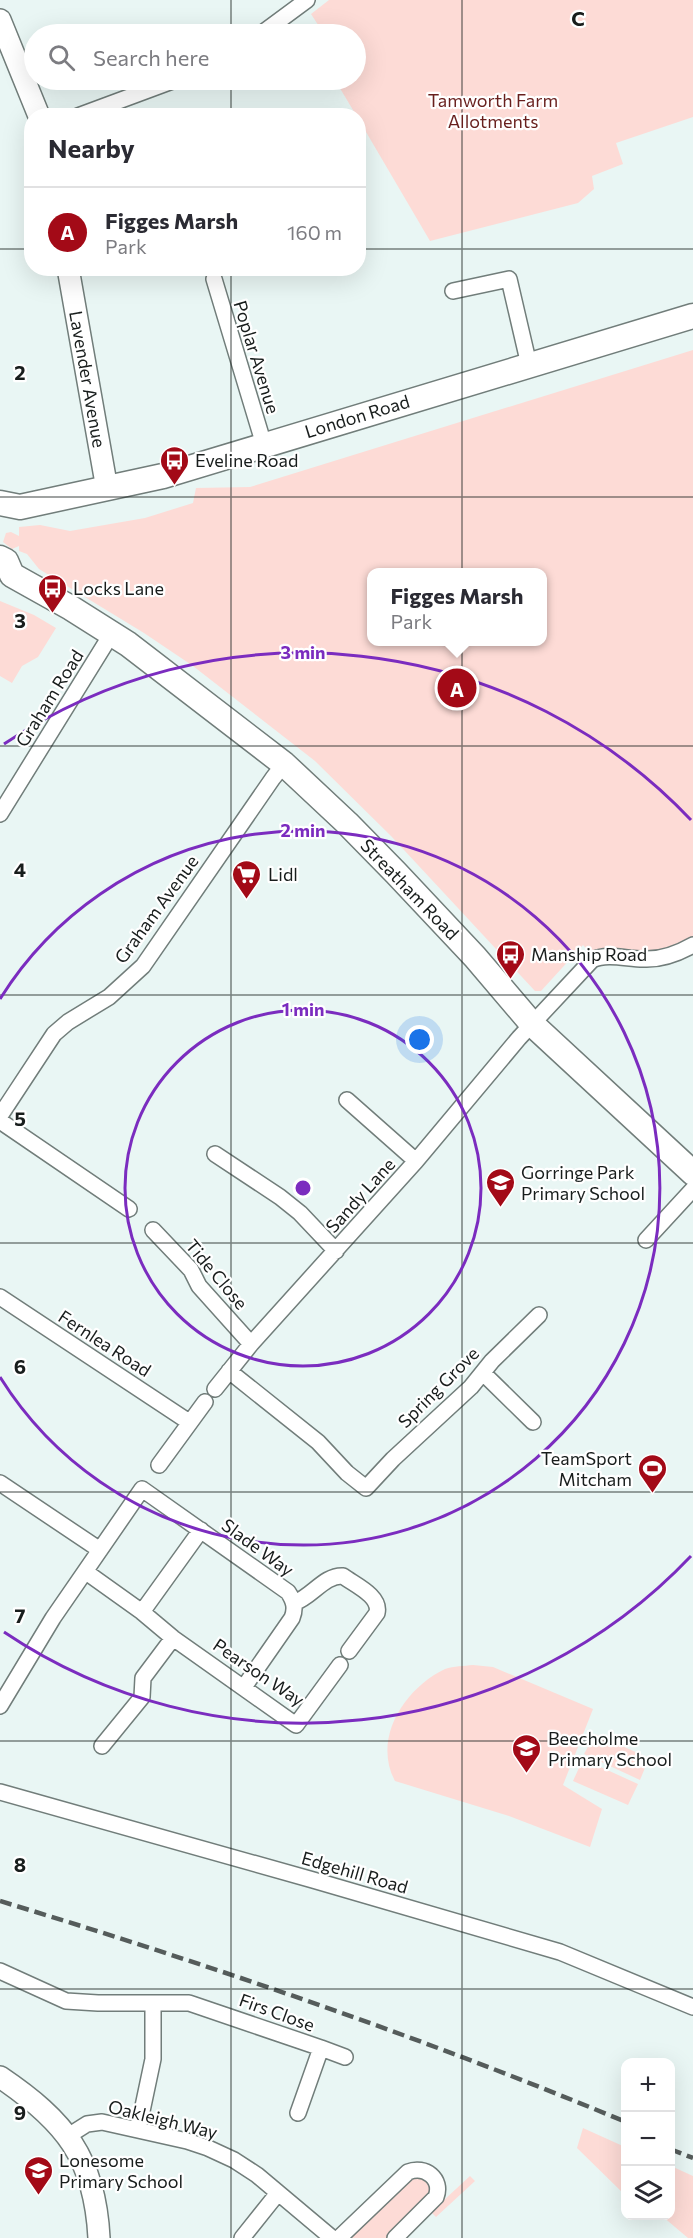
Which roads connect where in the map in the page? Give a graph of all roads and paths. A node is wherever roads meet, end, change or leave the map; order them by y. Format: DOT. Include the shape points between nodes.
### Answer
graph roads {
  1 [pos="307,0"];
  2 [pos="0,20"];
  3 [pos="275,24"];
  4 [pos="24,79"];
  5 [pos="28,90"];
  6 [pos="148,90"];
  7 [pos="36,108"];
  8 [pos="100,108"];
  9 [pos="69,276"];
  10 [pos="214,279"];
  11 [pos="453,291"];
  12 [pos="693,316"];
  13 [pos="529,365"];
  14 [pos="264,445"];
  15 [pos="107,489"];
  16 [pos="6,510"];
  17 [pos="4,570"];
  18 [pos="112,633"];
  19 [pos="284,764"];
  20 [pos="0,814"];
  21 [pos="693,945"];
  22 [pos="538,1018"];
  23 [pos="347,1100"];
  24 [pos="0,1116"];
  25 [pos="0,1121"];
  26 [pos="215,1154"];
  27 [pos="416,1161"];
  28 [pos="693,1173"];
  29 [pos="693,1189"];
  30 [pos="129,1209"];
  31 [pos="153,1230"];
  32 [pos="646,1240"];
  33 [pos="336,1251"];
  34 [pos="0,1297"];
  35 [pos="539,1314"];
  36 [pos="251,1344"];
  37 [pos="229,1371"];
  38 [pos="483,1373"];
  39 [pos="215,1389"];
  40 [pos="204,1402"];
  41 [pos="189,1422"];
  42 [pos="533,1422"];
  43 [pos="159,1465"];
  44 [pos="0,1483"];
  45 [pos="201,1530"];
  46 [pos="100,1550"];
  47 [pos="86,1572"];
  48 [pos="294,1603"];
  49 [pos="142,1612"];
  50 [pos="172,1638"];
  51 [pos="350,1651"];
  52 [pos="340,1665"];
  53 [pos="244,1687"];
  54 [pos="0,1706"];
  55 [pos="102,1746"];
  56 [pos="0,1792"];
  57 [pos="0,1971"];
  58 [pos="153,2003"];
  59 [pos="693,2007"];
  60 [pos="321,2048"];
  61 [pos="345,2057"];
  62 [pos="0,2077"];
  63 [pos="298,2113"];
  64 [pos="138,2130"];
  65 [pos="68,2136"];
  66 [pos="279,2193"];
  67 [pos="99,2238"];
  68 [pos="242,2238"];
  69 [pos="332,2238"];
  70 [pos="339,2238"];
  71 [pos="395,2238"];
  1 -- 3 [label="street"];
  2 -- 4 [label="street"];
  5 -- 7 [label="street"];
  6 -- 8 [label="street"];
  9 -- 15 [label="street, Lavender Avenue"];
  10 -- 14 [label="street, Poplar Avenue"];
  11 -- 13 [label="street" via="509,279"];
  12 -- 13 [label="main road, London Road"];
  13 -- 14 [label="main road, London Road"];
  14 -- 15 [label="main road, London Road"];
  15 -- 16 [label="main road, London Road"];
  17 -- 18 [label="main road, Streatham Road"];
  18 -- 19 [label="main road, Streatham Road"];
  18 -- 20 [label="street, Graham Road"];
  19 -- 22 [label="main road, Streatham Road"];
  19 -- 24 [label="street, Graham Avenue" via="143,966 109,997 54,1034"];
  21 -- 22 [label="street" via="653,959 598,957"];
  22 -- 27 [label="street, Sandy Lane"];
  22 -- 28 [label="main road, Streatham Road"];
  23 -- 27 [label="street"];
  25 -- 30 [label="street"];
  26 -- 33 [label="street" via="300,1213"];
  27 -- 33 [label="street, Sandy Lane"];
  29 -- 32 [label="street"];
  31 -- 36 [label="street, Tide Close"];
  33 -- 36 [label="street, Sandy Lane"];
  34 -- 41 [label="street, Fernlea Road"];
  35 -- 38 [label="street, Spring Grove"];
  36 -- 37 [label="street, Sandy Lane"];
  37 -- 38 [label="street, Spring Grove" via="318,1442 366,1488"];
  37 -- 39 [label="street, Sandy Lane"];
  38 -- 42 [label="street"];
  40 -- 41 [label="street"];
  41 -- 43 [label="street"];
  44 -- 46 [label="street"];
  45 -- 46 [label="street, Slade Way" via="142,1489"];
  45 -- 48 [label="street, Slade Way" via="288,1592"];
  45 -- 49 [label="street"];
  46 -- 47 [label="street"];
  47 -- 49 [label="street, Pearson Way"];
  47 -- 54 [label="street"];
  48 -- 51 [label="street" via="337,1575 375,1600 377,1613"];
  48 -- 53 [label="street, Slade Way" via="292,1618"];
  49 -- 50 [label="street, Pearson Way"];
  50 -- 53 [label="street, Pearson Way"];
  50 -- 55 [label="street" via="144,1678 142,1697"];
  52 -- 53 [label="street, Pearson Way" via="296,1725"];
  56 -- 59 [label="street, Edgehill Road" via="560,1952"];
  57 -- 58 [label="street, Firs Close" via="66,2001"];
  58 -- 60 [label="street, Firs Close" via="200,2005"];
  58 -- 64 [label="street" via="153,2059"];
  60 -- 61 [label="street"];
  60 -- 63 [label="street, Firs Close"];
  62 -- 65 [label="street" via="35,2103"];
  64 -- 65 [label="street, Oakleigh Way" via="95,2122"];
  64 -- 66 [label="street, Oakleigh Way" via="221,2153"];
  65 -- 67 [label="street" via="89,2177"];
  66 -- 68 [label="street"];
  66 -- 69 [label="street, Oakleigh Way"];
  70 -- 71 [label="street" via="408,2172 425,2171 436,2181 436,2198"];
}
